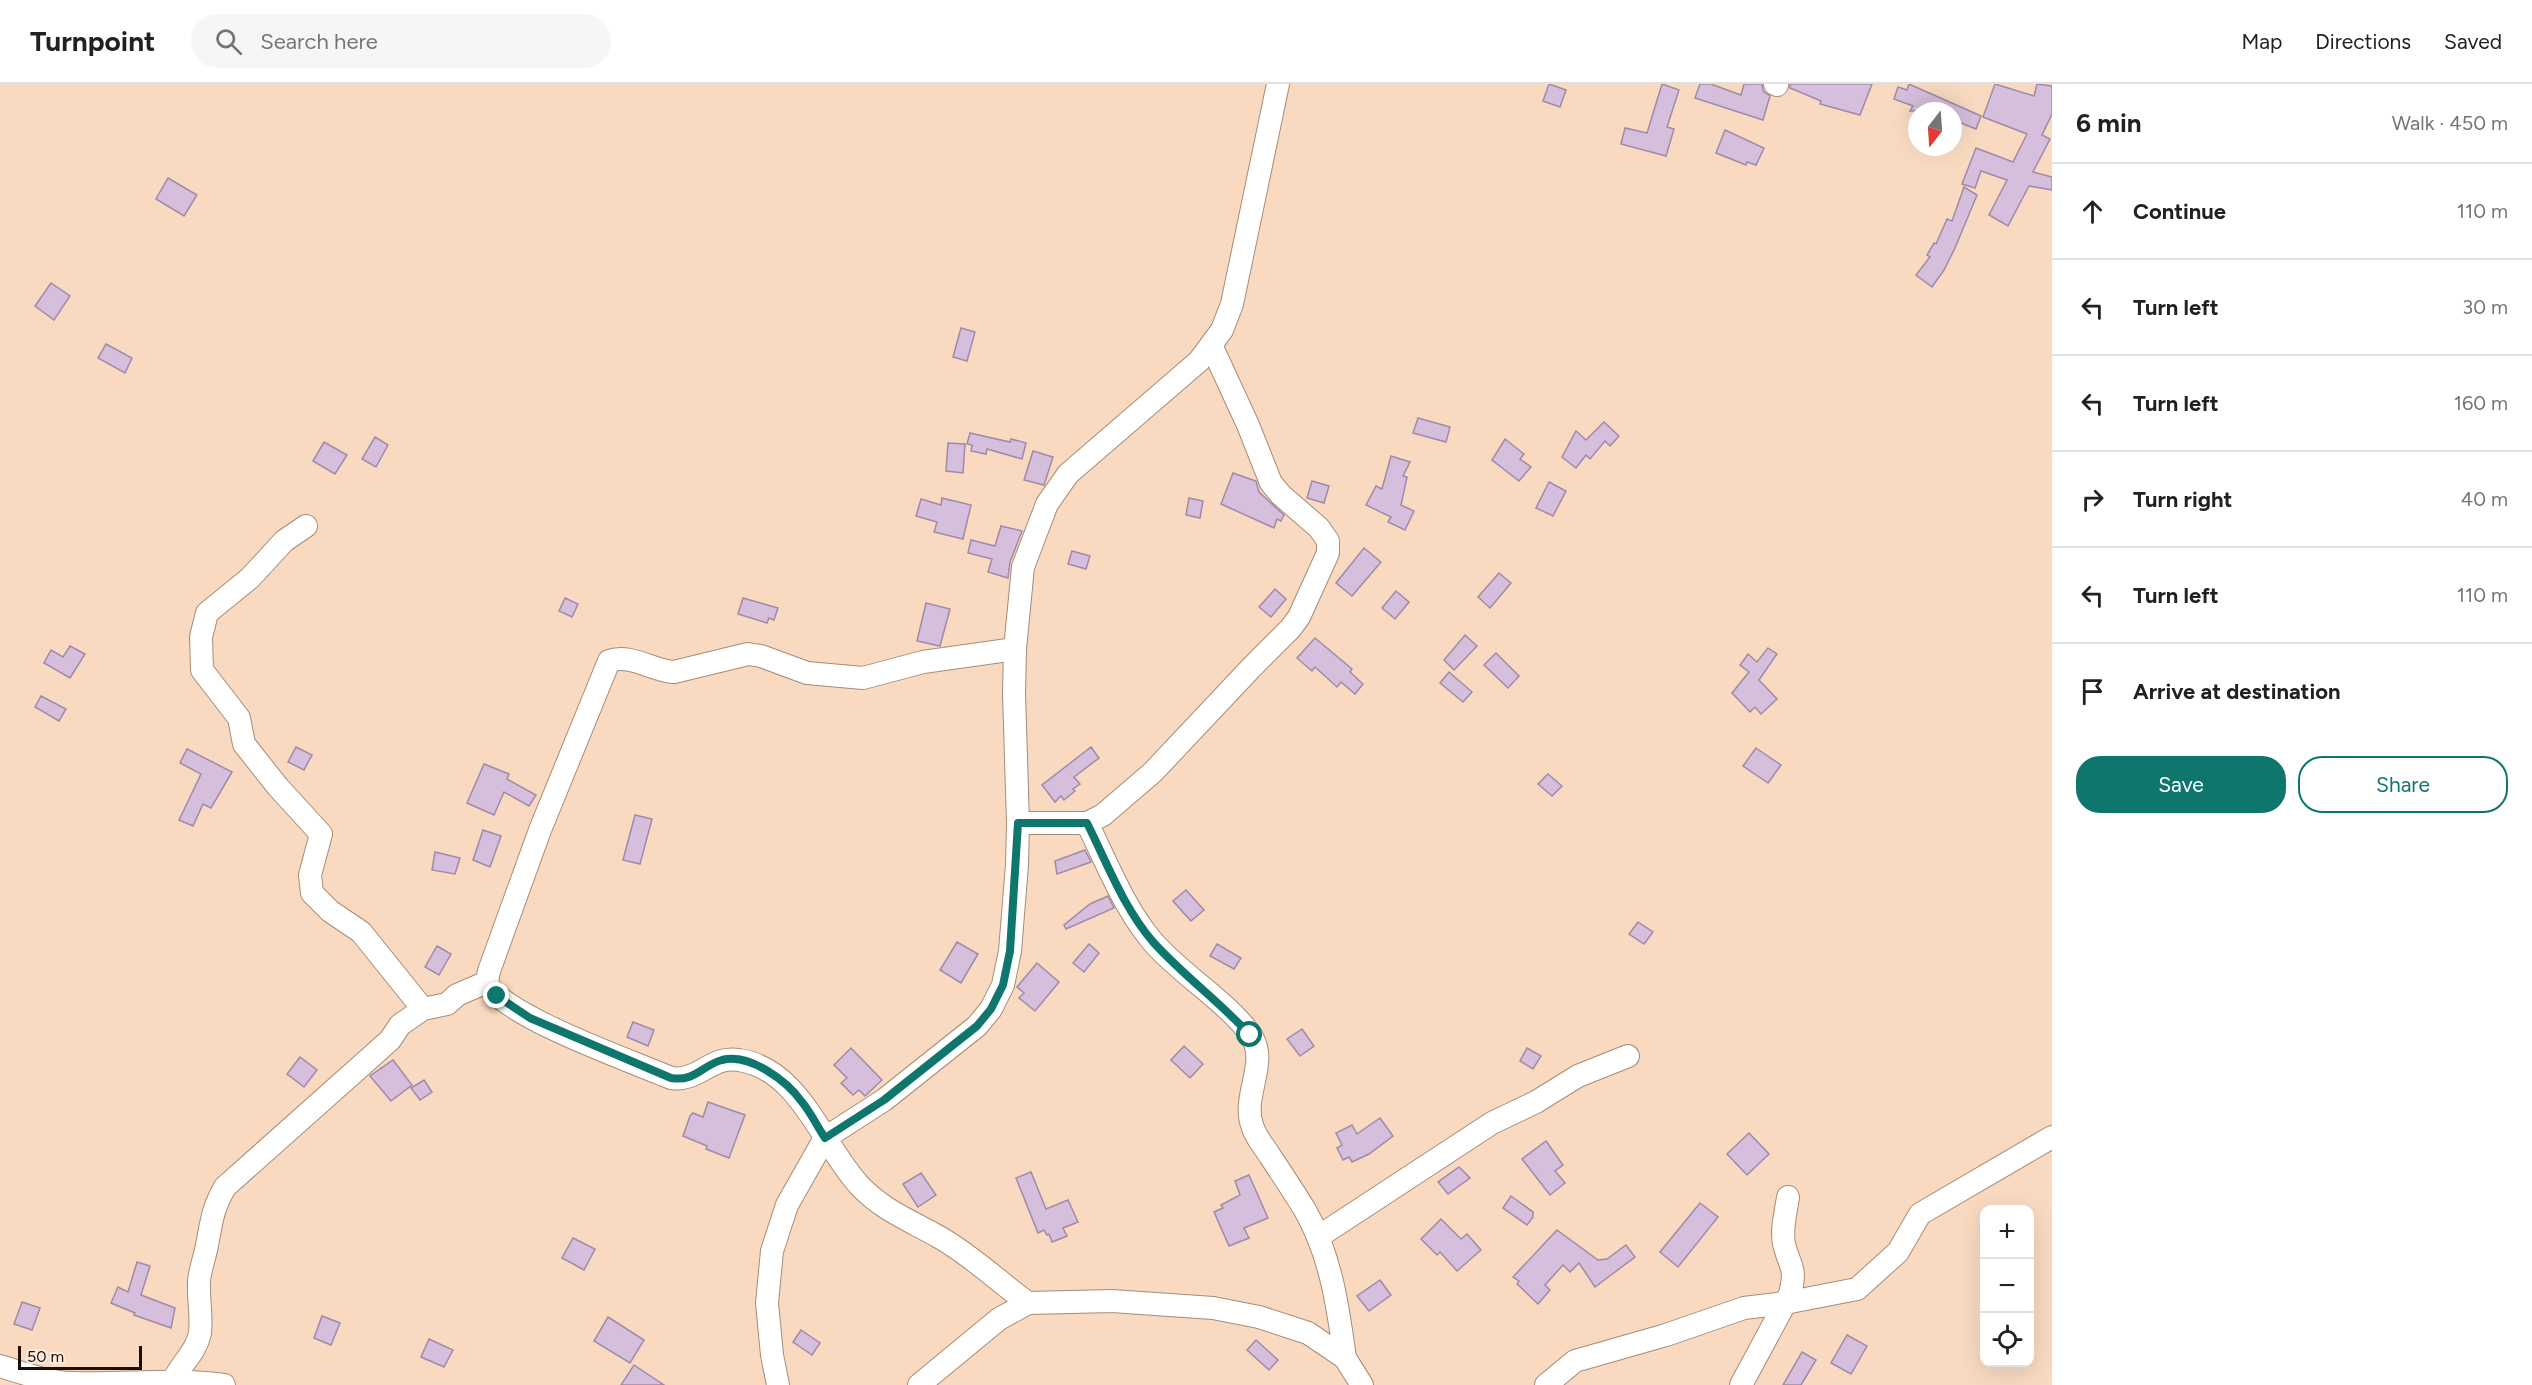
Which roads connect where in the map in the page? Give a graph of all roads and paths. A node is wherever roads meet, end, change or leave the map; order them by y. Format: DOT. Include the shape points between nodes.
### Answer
graph roads {
  1 [pos="1278,84"];
  2 [pos="1212,347"];
  3 [pos="306,526"];
  4 [pos="1015,649"];
  5 [pos="1018,823"];
  6 [pos="1087,823"];
  7 [pos="487,982"];
  8 [pos="423,1009"];
  9 [pos="1628,1056"];
  10 [pos="2052,1137"];
  11 [pos="825,1138"];
  12 [pos="1788,1197"];
  13 [pos="1318,1237"];
  14 [pos="1028,1303"];
  15 [pos="1785,1303"];
  16 [pos="1345,1358"];
  17 [pos="0,1366"];
  18 [pos="161,1382"];
  19 [pos="224,1385"];
  20 [pos="778,1385"];
  21 [pos="919,1385"];
  22 [pos="1362,1385"];
  23 [pos="1546,1385"];
  24 [pos="1742,1385"];
  1 -- 2 [label="street" via="1232,304"];
  2 -- 4 [label="street" via="1068,474 1047,504 1023,567"];
  2 -- 6 [label="street" via="1271,483 1319,528 1328,541 1328,553 1290,629 1153,772 1103,815"];
  3 -- 8 [label="street" via="284,541 250,578 207,613 201,637 202,670 239,717 244,744 321,834 310,875 312,893 361,932"];
  4 -- 5 [label="street"];
  4 -- 7 [label="street" via="923,662 862,678 807,673 748,654 674,672 624,658 609,661 540,830"];
  5 -- 6 [label="street"];
  5 -- 11 [label="street" via="1010,951 1003,985 991,1009 977,1026 884,1100"];
  6 -- 13 [label="street" via="1130,911 1153,942 1250,1035 1257,1066 1248,1103 1253,1131"];
  7 -- 8 [label="street" via="457,994 447,1004"];
  7 -- 11 [label="street" via="497,996 530,1018 671,1078 694,1076 724,1060 759,1067 783,1081 801,1100"];
  8 -- 18 [label="street" via="400,1024 390,1040 225,1187 210,1221 199,1279 200,1332 194,1352"];
  9 -- 13 [label="street" via="1578,1076 1492,1123"];
  10 -- 15 [label="street" via="1920,1214 1898,1252 1857,1289"];
  11 -- 14 [label="street" via="848,1173 878,1203 941,1238"];
  11 -- 20 [label="street" via="787,1205 772,1251 767,1303"];
  12 -- 15 [label="street" via="1784,1244 1794,1279"];
  13 -- 16 [label="street" via="1336,1295"];
  14 -- 16 [label="street" via="1112,1301 1213,1308 1259,1317 1308,1334"];
  14 -- 21 [label="street" via="999,1319"];
  15 -- 23 [label="street" via="1744,1308 1575,1361"];
  15 -- 24 [label="street"];
  16 -- 22 [label="street"];
  17 -- 18 [label="street" via="37,1378 71,1383"];
  18 -- 19 [label="street"];
}
